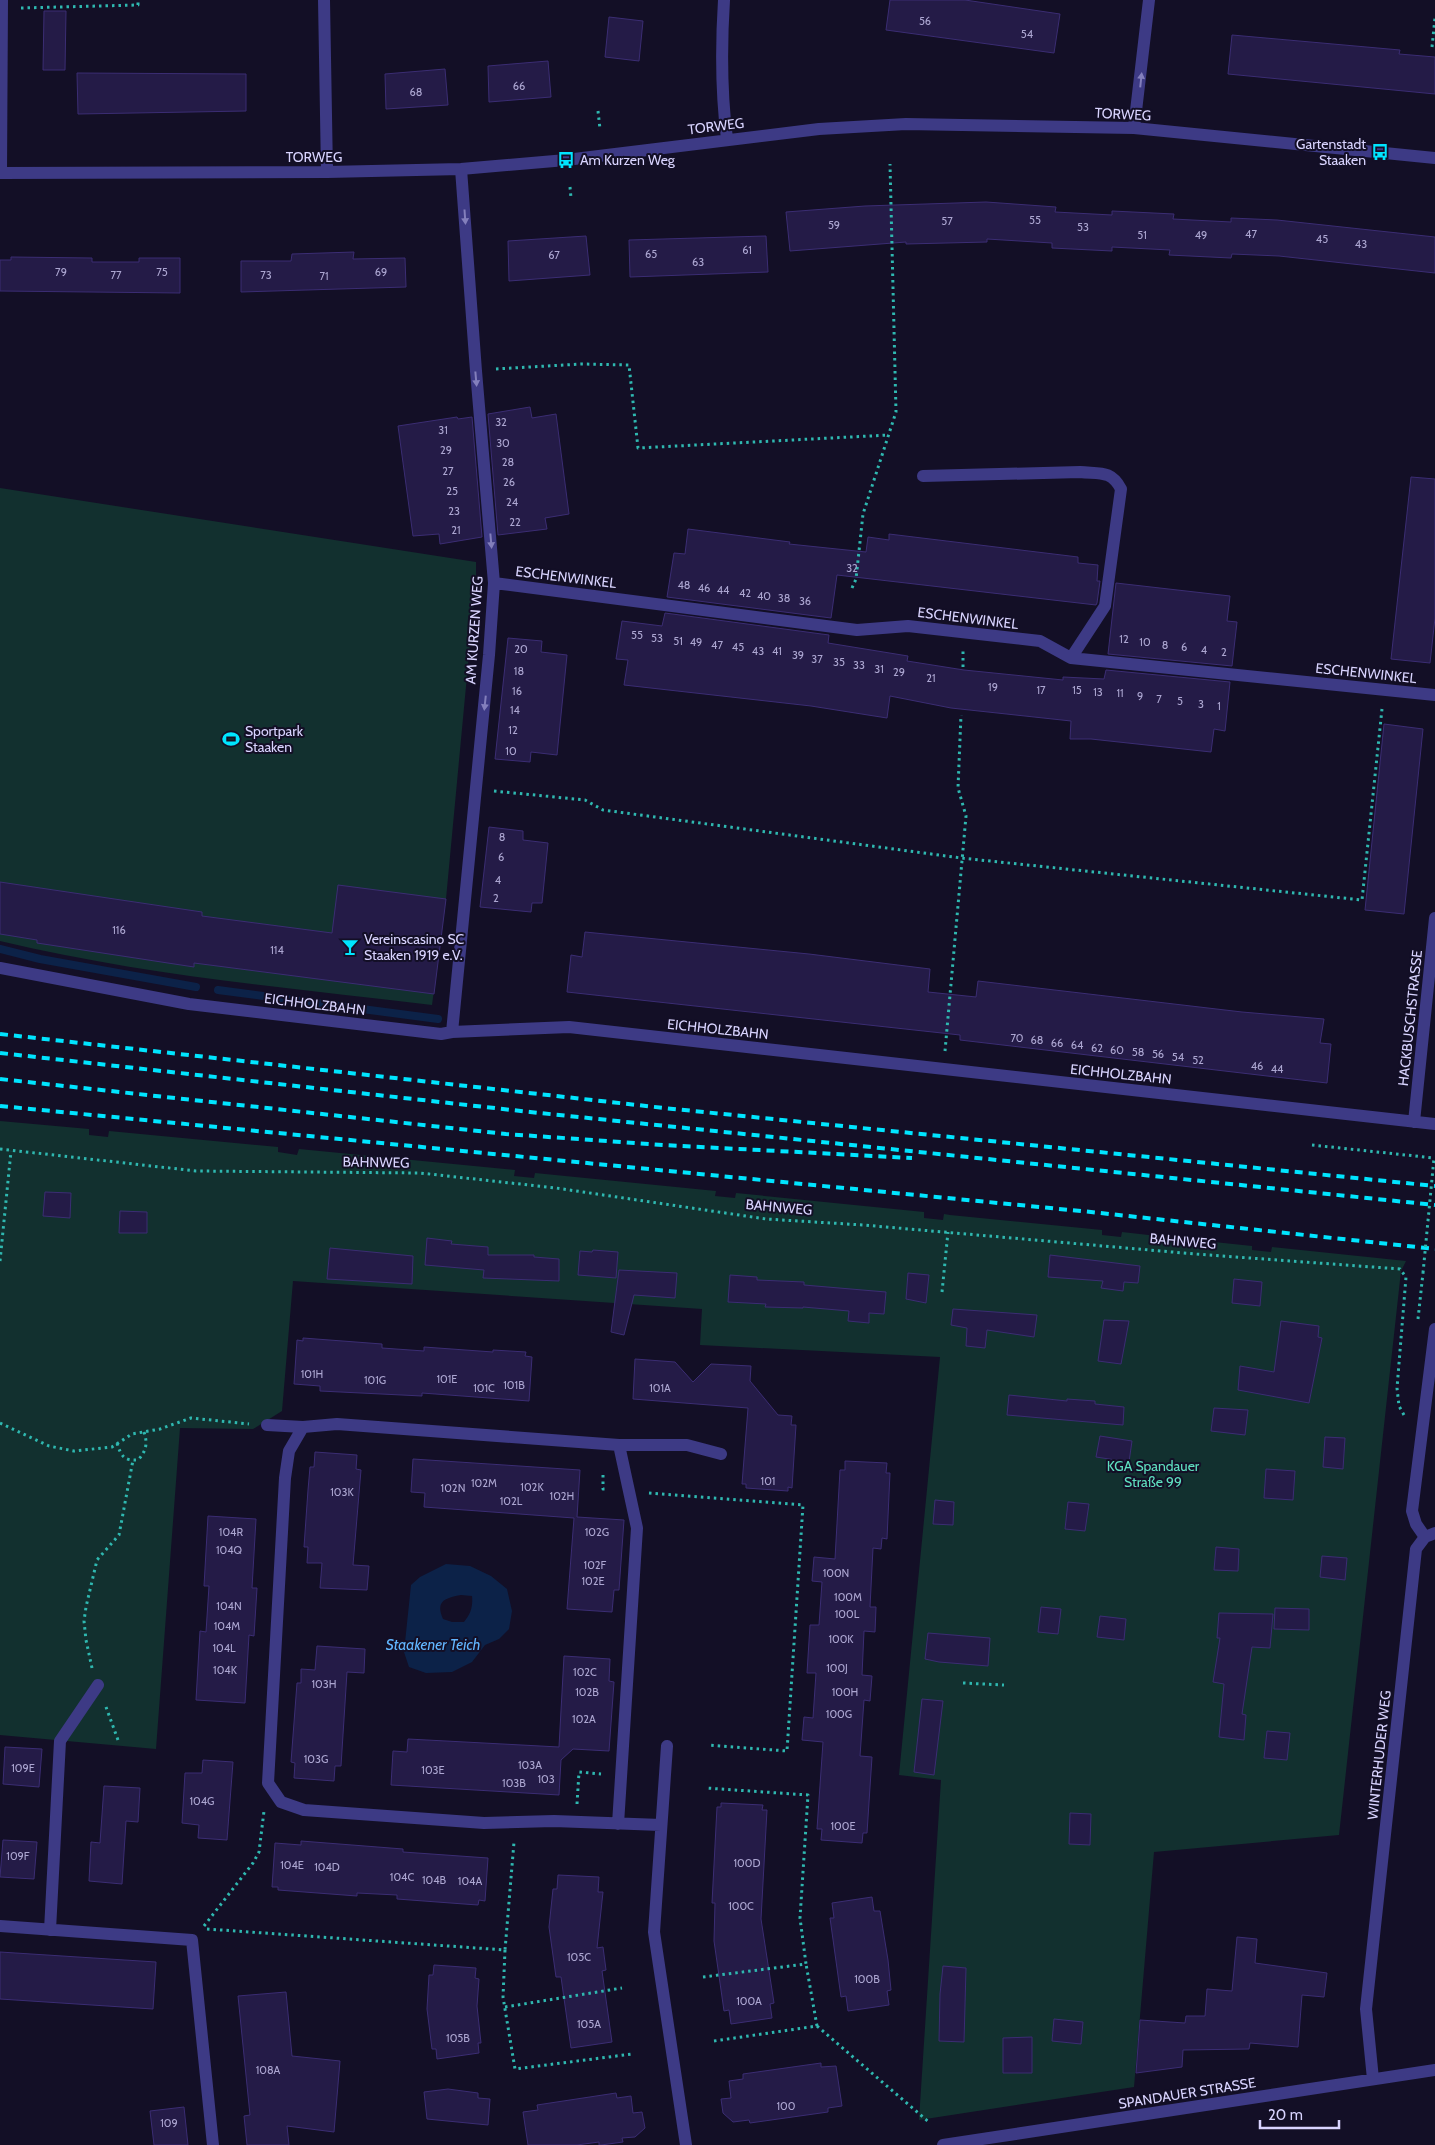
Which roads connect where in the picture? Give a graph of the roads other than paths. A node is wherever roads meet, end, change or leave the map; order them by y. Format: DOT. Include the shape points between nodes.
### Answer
graph roads {
  1 [pos="324,0"];
  2 [pos="724,0"];
  3 [pos="1149,0"];
  4 [pos="2,4"];
  5 [pos="1134,128"];
  6 [pos="727,139"];
  7 [pos="1435,158"];
  8 [pos="461,169"];
  9 [pos="327,172"];
  10 [pos="0,173"];
  11 [pos="922,476"];
  12 [pos="494,583"];
  13 [pos="1071,658"];
  14 [pos="1435,695"];
  15 [pos="1435,918"];
  16 [pos="0,968"];
  17 [pos="452,1032"];
  18 [pos="1414,1122"];
  19 [pos="1435,1124"];
  20 [pos="1435,1329"];
  21 [pos="267,1426"];
  22 [pos="302,1427"];
  23 [pos="619,1445"];
  24 [pos="721,1454"];
  25 [pos="1430,1535"];
  26 [pos="98,1685"];
  27 [pos="667,1746"];
  28 [pos="618,1824"];
  29 [pos="661,1826"];
  30 [pos="0,1926"];
  31 [pos="50,1930"];
  32 [pos="1435,2070"];
  33 [pos="1373,2079"];
  34 [pos="213,2145"];
  35 [pos="686,2145"];
  36 [pos="943,2145"];
  1 -- 9 [label="street"];
  2 -- 6 [label="street" via="721,53"];
  5 -- 3 [label="street, one-way"];
  4 -- 10 [label="street"];
  5 -- 6 [label="street, TORWEG" via="906,124"];
  5 -- 7 [label="street, TORWEG"];
  6 -- 8 [label="street, TORWEG" via="566,160"];
  8 -- 9 [label="street, TORWEG"];
  8 -- 12 [label="street, AM KURZEN WEG, one-way"];
  9 -- 10 [label="street, TORWEG"];
  11 -- 13 [label="street" via="1080,472 1105,474 1116,479 1121,489 1106,606"];
  12 -- 13 [label="street, ESCHENWINKEL" via="857,630 908,626 1040,641"];
  12 -- 17 [label="street, AM KURZEN WEG, one-way"];
  13 -- 14 [label="street, ESCHENWINKEL"];
  15 -- 18 [label="street, HACKBUSCHSTRASSE"];
  16 -- 17 [label="street, EICHHOLZBAHN" via="189,1004 441,1034"];
  17 -- 18 [label="street, EICHHOLZBAHN" via="569,1027"];
  18 -- 19 [label="street, EICHHOLZBAHN"];
  20 -- 25 [label="street, WINTERHUDER WEG" via="1412,1511 1416,1524"];
  21 -- 22 [label="street"];
  22 -- 23 [label="street" via="337,1424"];
  22 -- 28 [label="street" via="289,1451 285,1478 268,1783 281,1802 304,1810 484,1823"];
  23 -- 24 [label="street" via="687,1445"];
  23 -- 28 [label="street" via="637,1528"];
  25 -- 33 [label="street, WINTERHUDER WEG" via="1416,1549 1366,2009"];
  26 -- 31 [label="street" via="60,1741"];
  27 -- 29 [label="street"];
  28 -- 29 [label="street"];
  29 -- 35 [label="street" via="654,1932"];
  30 -- 31 [label="street"];
  31 -- 34 [label="street" via="192,1940"];
  32 -- 33 [label="street, SPANDAUER STRASSE"];
  33 -- 36 [label="street, SPANDAUER STRASSE"];
}
